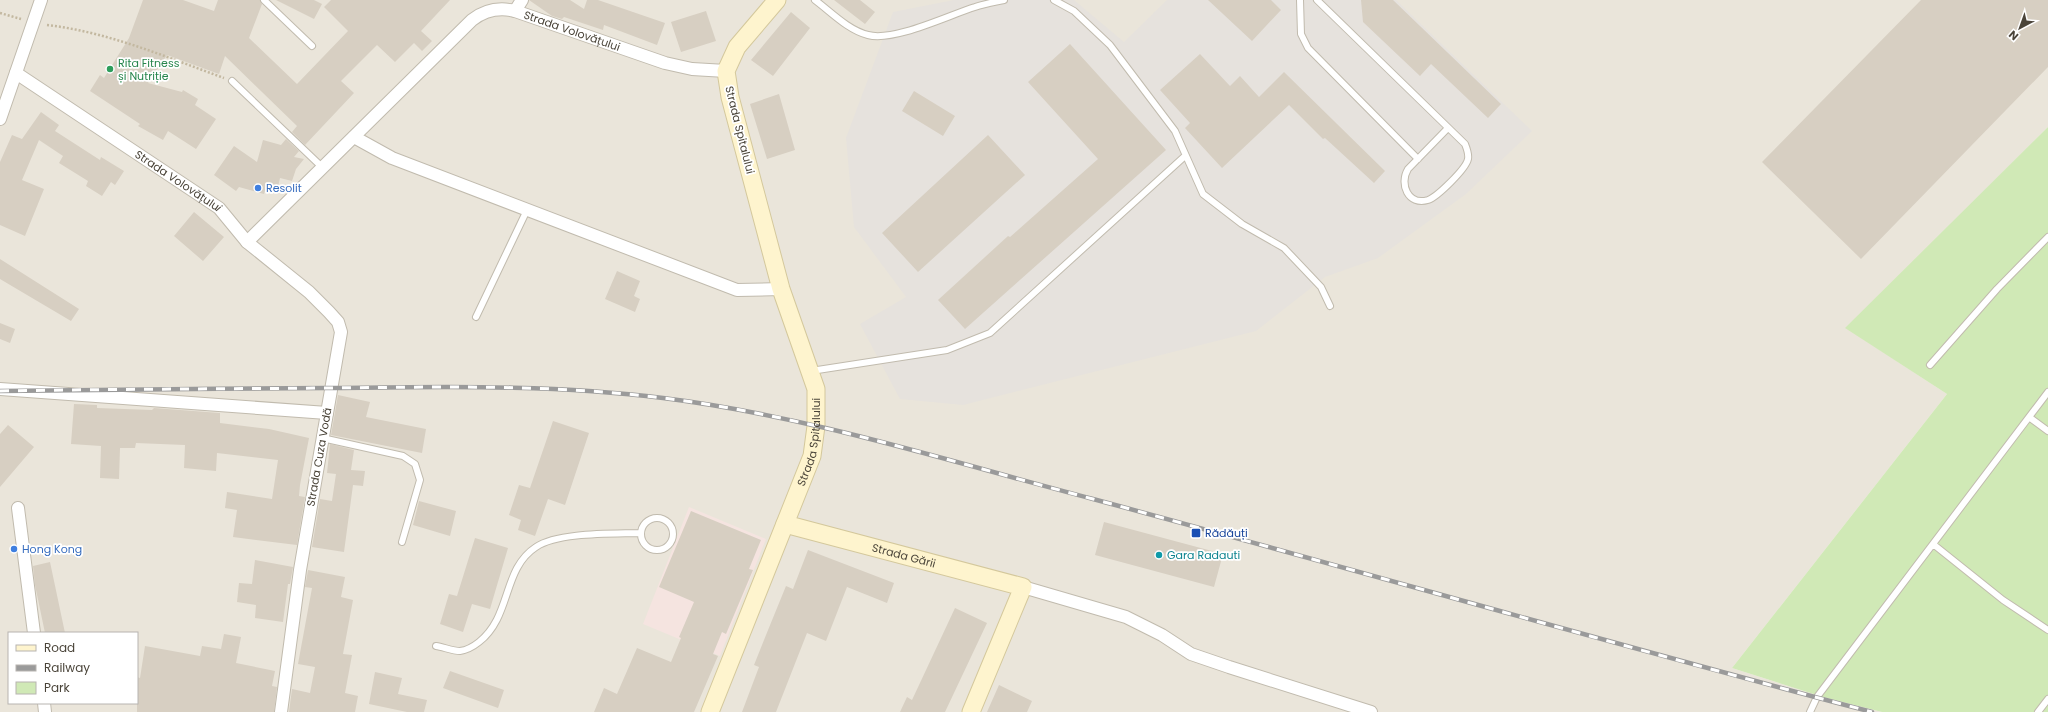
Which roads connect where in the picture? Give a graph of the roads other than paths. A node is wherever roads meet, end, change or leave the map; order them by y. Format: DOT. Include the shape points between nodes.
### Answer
graph roads {
  1 [pos="41,0"];
  2 [pos="264,0"];
  3 [pos="522,0"];
  4 [pos="777,0"];
  5 [pos="815,0"];
  6 [pos="1004,0"];
  7 [pos="1054,0"];
  8 [pos="1300,0"];
  9 [pos="1317,0"];
  10 [pos="493,4"];
  11 [pos="515,11"];
  12 [pos="312,46"];
  13 [pos="726,71"];
  14 [pos="16,73"];
  15 [pos="232,81"];
  16 [pos="0,119"];
  17 [pos="1448,128"];
  18 [pos="354,137"];
  19 [pos="1185,156"];
  20 [pos="1418,159"];
  21 [pos="323,168"];
  22 [pos="527,210"];
  23 [pos="2048,237"];
  24 [pos="247,242"];
  25 [pos="781,289"];
  26 [pos="1330,306"];
  27 [pos="476,317"];
  28 [pos="1930,365"];
  29 [pos="811,371"];
  30 [pos="0,389"];
  31 [pos="2048,392"];
  32 [pos="327,413"];
  33 [pos="2029,418"];
  34 [pos="2048,431"];
  35 [pos="322,438"];
  36 [pos="18,508"];
  37 [pos="785,524"];
  38 [pos="641,533"];
  39 [pos="402,542"];
  40 [pos="1933,544"];
  41 [pos="1023,587"];
  42 [pos="2048,630"];
  43 [pos="34,632"];
  44 [pos="436,646"];
  45 [pos="2048,699"];
  46 [pos="281,712"];
  47 [pos="710,712"];
  48 [pos="971,712"];
  49 [pos="1371,712"];
  50 [pos="1810,712"];
  51 [pos="2038,712"];
  1 -- 14 [label="street"];
  2 -- 12 [label="lane"];
  3 -- 11 [label="street"];
  4 -- 13 [label="main road" via="737,47"];
  5 -- 6 [label="lane" via="851,28 869,36 914,30 975,7"];
  7 -- 19 [label="lane" via="1074,11 1110,46 1175,131"];
  8 -- 20 [label="lane" via="1301,34 1308,48"];
  9 -- 17 [label="lane"];
  10 -- 11 [label="street, Strada Volovățului"];
  10 -- 18 [label="street, Strada Volovățului" via="472,20"];
  11 -- 13 [label="street, Strada Volovățului" via="665,63 692,69"];
  13 -- 25 [label="main road, Strada Spitalului" via="730,97"];
  14 -- 16 [label="street"];
  14 -- 24 [label="street, Strada Volovățului" via="219,208"];
  15 -- 21 [label="lane"];
  17 -- 20 [label="lane"];
  17 -- 20 [label="lane" via="1465,144 1468,160 1434,198 1426,201 1409,196 1403,182 1408,169"];
  18 -- 21 [label="street, Strada Volovățului"];
  18 -- 22 [label="street" via="392,158"];
  19 -- 26 [label="lane" via="1203,194 1242,224 1284,248 1321,287"];
  19 -- 29 [label="lane" via="990,333 947,350"];
  21 -- 24 [label="street, Strada Volovățului"];
  22 -- 25 [label="street" via="737,290"];
  22 -- 27 [label="lane"];
  23 -- 28 [label="lane" via="1997,289"];
  24 -- 32 [label="street, Strada Cuza Vodă" via="309,292 338,322 341,332"];
  25 -- 29 [label="main road, Strada Spitalului"];
  29 -- 37 [label="main road, Strada Spitalului" via="817,396 812,456"];
  30 -- 32 [label="street"];
  31 -- 33 [label="lane"];
  32 -- 35 [label="street, Strada Cuza Vodă"];
  33 -- 34 [label="lane"];
  33 -- 40 [label="lane"];
  35 -- 39 [label="lane" via="403,456 415,464 420,480"];
  35 -- 46 [label="street, Strada Cuza Vodă" via="300,570"];
  36 -- 43 [label="street"];
  37 -- 41 [label="main road, Strada Gării"];
  37 -- 47 [label="main road, Strada Spitalului"];
  38 -- 38 [label="lane" via="642,540 652,549 659,550 671,542 673,535 667,522 654,518 647,521"];
  38 -- 44 [label="lane" via="551,540 536,547 523,559 514,573 498,620 488,635 474,646 459,651"];
  40 -- 42 [label="lane" via="2004,600"];
  40 -- 50 [label="lane" via="1817,697"];
  41 -- 48 [label="main road"];
  41 -- 49 [label="street, Strada Gării" via="1126,617 1162,635 1191,654"];
  45 -- 51 [label="lane"];
}
